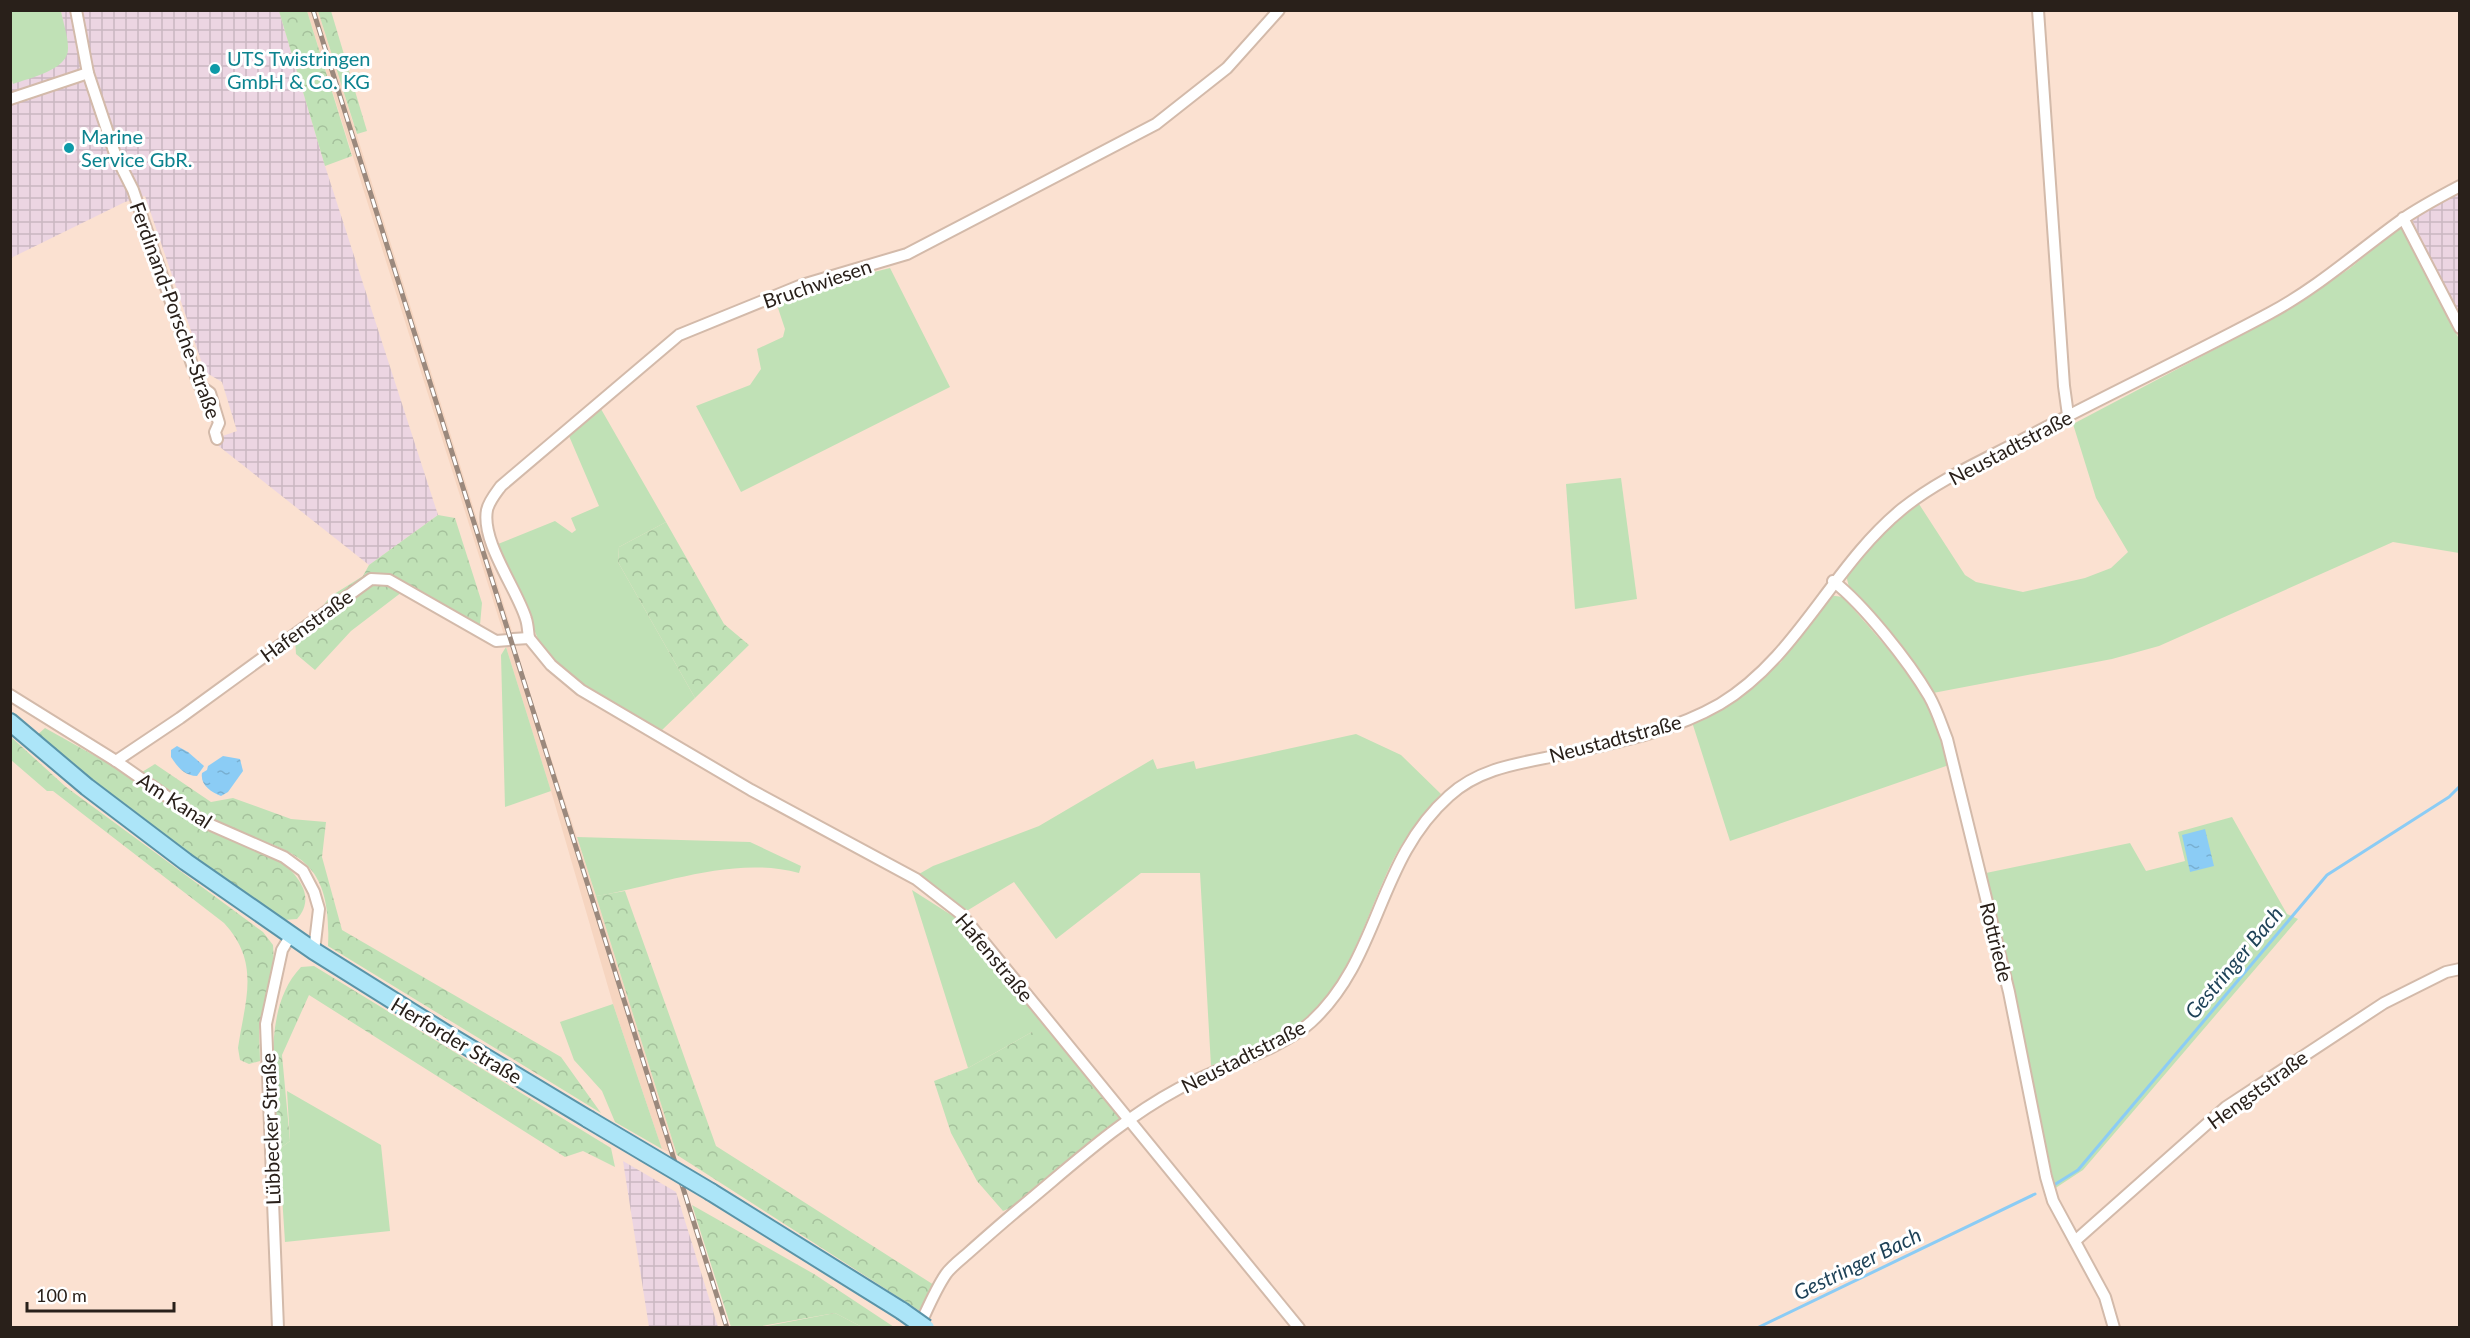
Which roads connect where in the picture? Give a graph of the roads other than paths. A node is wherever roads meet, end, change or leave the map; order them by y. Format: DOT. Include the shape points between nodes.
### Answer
graph roads {
  1 [pos="76,10"];
  2 [pos="1279,10"];
  3 [pos="2038,10"];
  4 [pos="88,73"];
  5 [pos="10,99"];
  6 [pos="2460,186"];
  7 [pos="2403,218"];
  8 [pos="2460,328"];
  9 [pos="2068,415"];
  10 [pos="217,439"];
  11 [pos="1833,581"];
  12 [pos="529,638"];
  13 [pos="10,695"];
  14 [pos="10,722"];
  15 [pos="116,761"];
  16 [pos="291,934"];
  17 [pos="314,951"];
  18 [pos="2460,969"];
  19 [pos="1128,1119"];
  20 [pos="2075,1241"];
  21 [pos="278,1328"];
  22 [pos="918,1328"];
  23 [pos="926,1328"];
  24 [pos="1299,1328"];
  25 [pos="2114,1328"];
  1 -- 4 [label="street, Ferdinand-Porsche-Straße"];
  2 -- 12 [label="street, Bruchwiesen" via="1227,68 1156,124 907,254 802,285 679,335 501,486 492,498 487,520 492,542 526,619"];
  3 -- 9 [label="street"];
  4 -- 5 [label="street"];
  4 -- 10 [label="street, Ferdinand-Porsche-Straße" via="115,154 134,190 199,385 210,393 219,423"];
  6 -- 7 [label="street, Neustadtstraße"];
  7 -- 8 [label="street"];
  7 -- 9 [label="street, Neustadtstraße" via="2278,309"];
  9 -- 11 [label="street, Neustadtstraße" via="1921,495 1872,536"];
  11 -- 19 [label="street, Neustadtstraße" via="1787,645 1749,683 1719,704 1650,733 1498,768 1451,793 1418,828 1399,860 1341,990 1308,1025"];
  11 -- 20 [label="street, Rottriede" via="1892,645 1939,715 2009,992 2046,1177 2053,1201"];
  12 -- 15 [label="street, Hafenstraße" via="496,641 389,580 371,579"];
  12 -- 19 [label="street, Hafenstraße" via="551,665 581,690 751,790 916,879 961,914"];
  13 -- 15 [label="street, Am Kanal"];
  14 -- 16 [label="main road, Herforder Straße" via="186,862"];
  15 -- 17 [label="street, Am Kanal" via="202,821 284,857 303,872 319,909"];
  16 -- 17 [label="main road, Herforder Straße"];
  16 -- 21 [label="street, Lübbecker Straße" via="282,950 266,1024"];
  17 -- 23 [label="main road, Herforder Straße, bridge" via="711,1192"];
  18 -- 20 [label="street, Hengststraße" via="2384,1003 2226,1107"];
  19 -- 22 [label="street, Neustadtstraße" via="947,1272"];
  19 -- 24 [label="street, Hafenstraße"];
  20 -- 25 [label="street, Rottriede" via="2105,1297"];
}
